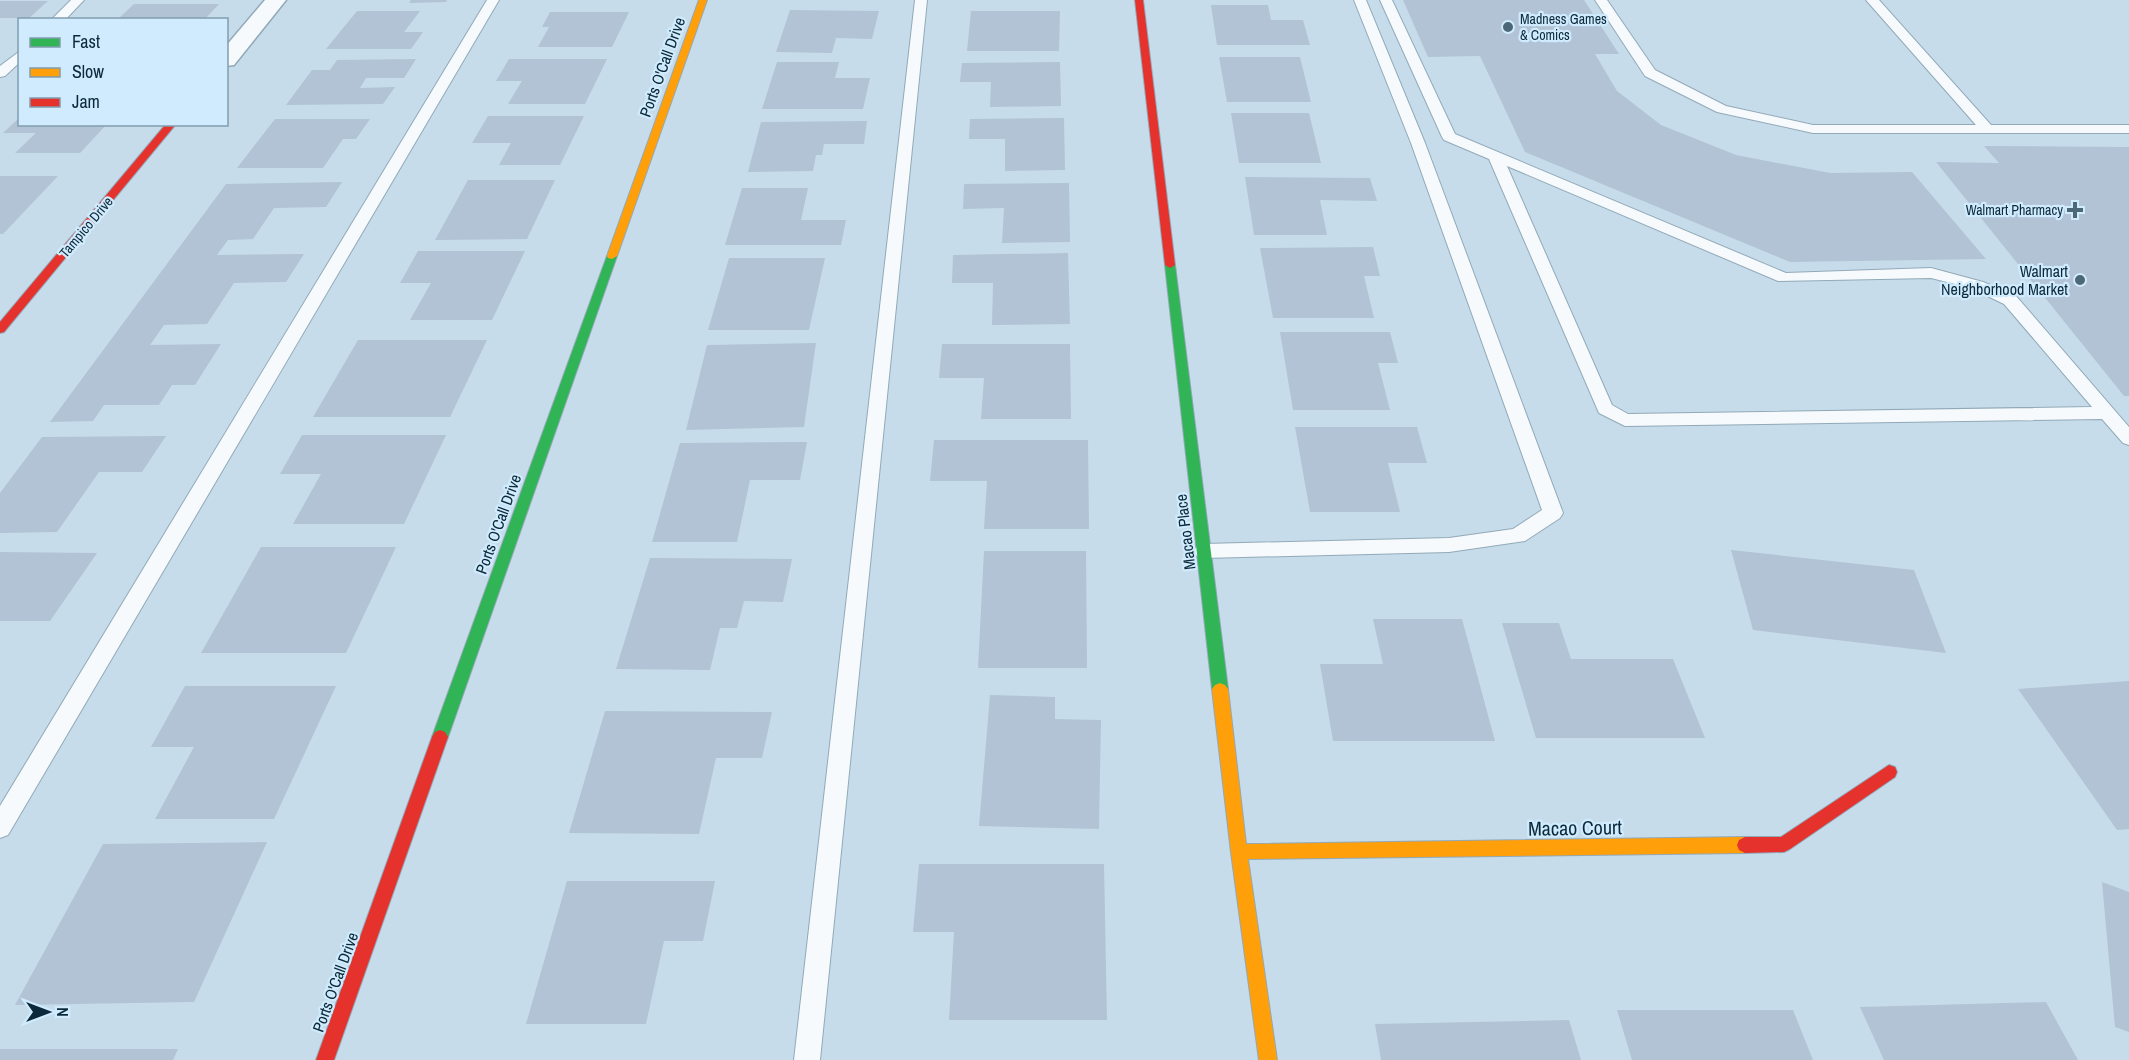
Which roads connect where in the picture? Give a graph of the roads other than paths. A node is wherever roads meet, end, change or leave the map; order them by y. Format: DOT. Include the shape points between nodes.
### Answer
graph roads {
  1 [pos="78,0"];
  2 [pos="276,0"];
  3 [pos="493,0"];
  4 [pos="703,0"];
  5 [pos="921,0"];
  6 [pos="1139,0"];
  7 [pos="1360,0"];
  8 [pos="1386,0"];
  9 [pos="1601,0"];
  10 [pos="1872,0"];
  11 [pos="59,18"];
  12 [pos="18,57"];
  13 [pos="228,58"];
  14 [pos="0,73"];
  15 [pos="170,126"];
  16 [pos="1987,129"];
  17 [pos="2129,129"];
  18 [pos="1495,156"];
  19 [pos="0,329"];
  20 [pos="2107,413"];
  21 [pos="2129,440"];
  22 [pos="1204,551"];
  23 [pos="1889,772"];
  24 [pos="0,827"];
  25 [pos="1239,852"];
  26 [pos="325,1060"];
  27 [pos="807,1060"];
  28 [pos="1268,1060"];
  1 -- 11 [label="lane"];
  2 -- 13 [label="street"];
  3 -- 24 [label="lane"];
  4 -- 26 [label="street, Ports O'Call Drive"];
  5 -- 27 [label="lane"];
  6 -- 22 [label="street, Macao Place"];
  7 -- 22 [label="lane" via="1418,143 1552,513 1518,536 1449,545"];
  8 -- 18 [label="lane" via="1449,137"];
  9 -- 16 [label="lane" via="1650,72 1722,109 1813,129"];
  10 -- 16 [label="lane"];
  12 -- 14 [label="lane"];
  15 -- 19 [label="street, Tampico Drive"];
  16 -- 17 [label="lane"];
  18 -- 20 [label="lane" via="1784,278 1931,273 1977,285 2010,300"];
  18 -- 20 [label="lane" via="1605,410 1625,420"];
  20 -- 21 [label="lane"];
  22 -- 25 [label="street, Macao Place"];
  23 -- 25 [label="street, Macao Court" via="1784,844"];
  25 -- 28 [label="street, Macao Place"];
}
